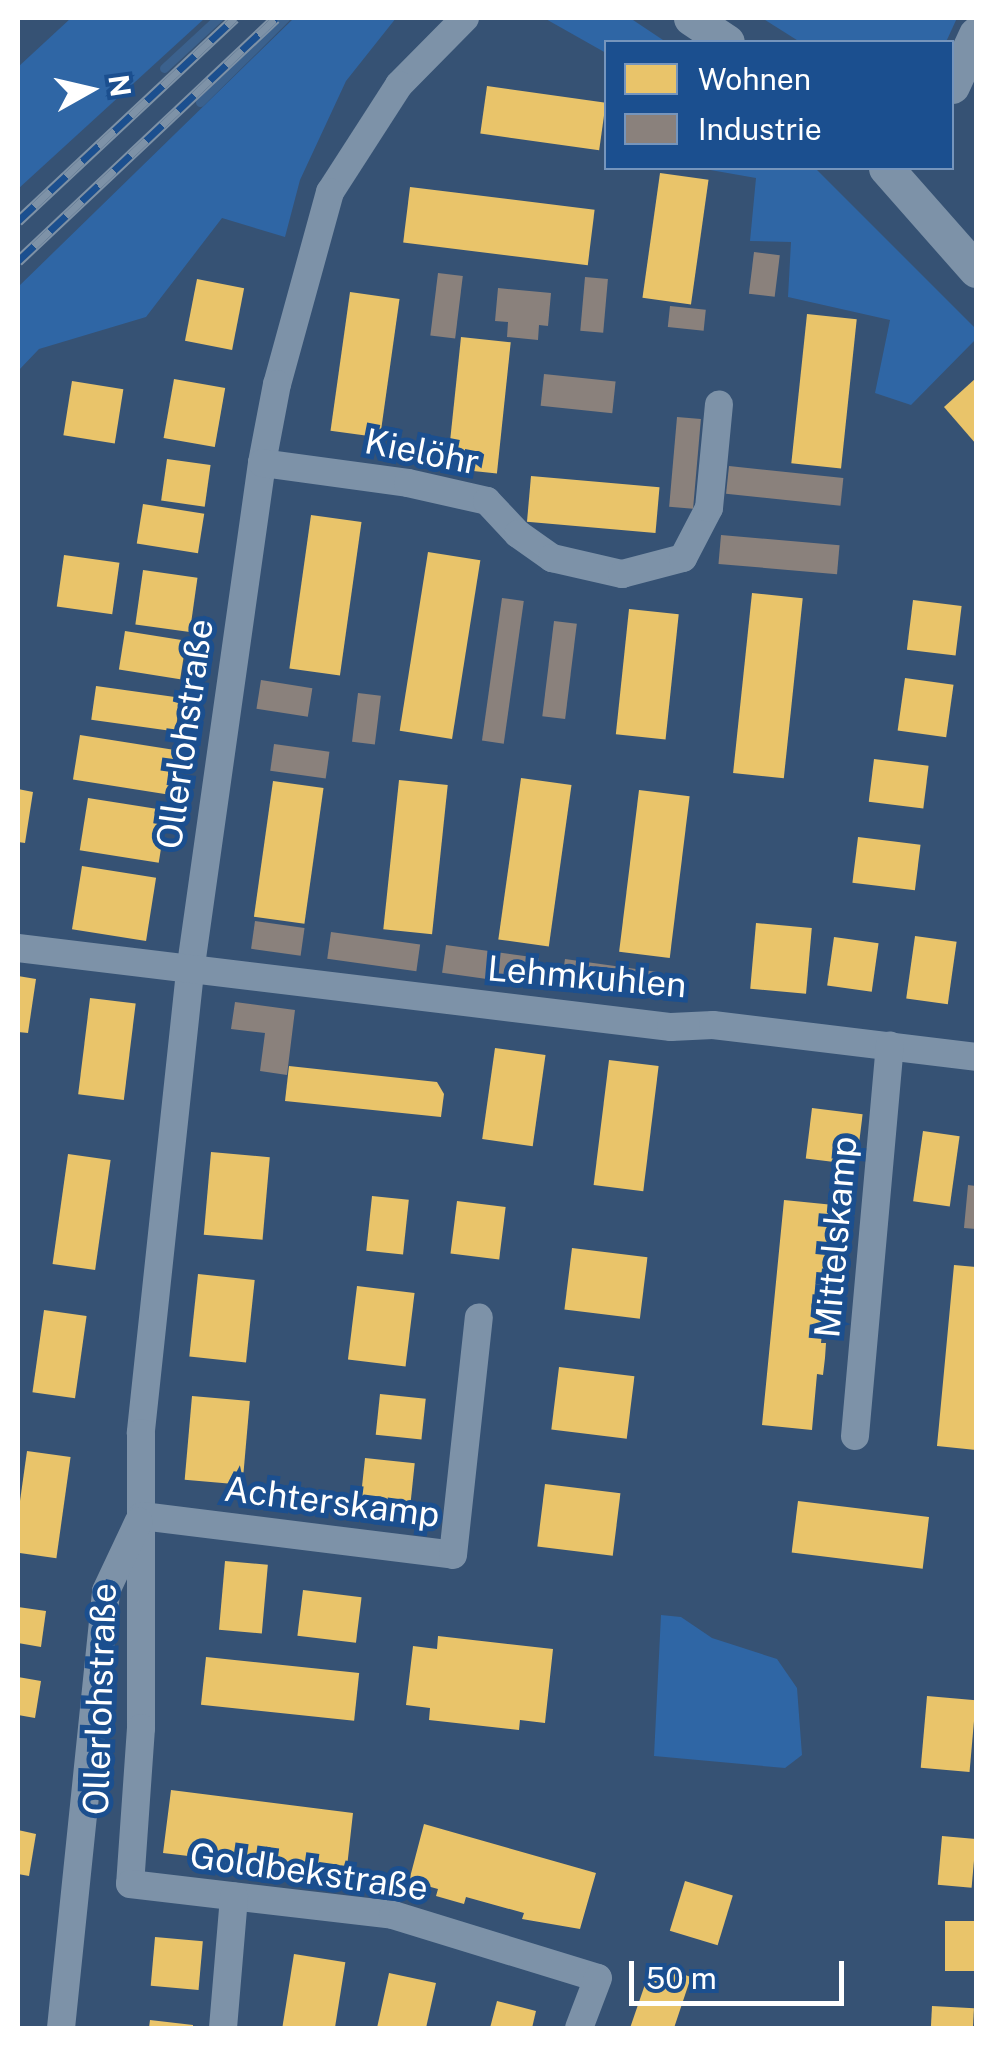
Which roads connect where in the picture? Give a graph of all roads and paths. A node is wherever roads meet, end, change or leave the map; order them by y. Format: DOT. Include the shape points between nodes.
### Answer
graph roads {
  1 [pos="465,18"];
  2 [pos="691,18"];
  3 [pos="976,34"];
  4 [pos="724,40"];
  5 [pos="954,82"];
  6 [pos="893,170"];
  7 [pos="976,270"];
  8 [pos="719,404"];
  9 [pos="262,463"];
  10 [pos="18,948"];
  11 [pos="190,972"];
  12 [pos="890,1046"];
  13 [pos="976,1058"];
  14 [pos="479,1317"];
  15 [pos="855,1436"];
  16 [pos="142,1516"];
  17 [pos="130,1884"];
  18 [pos="234,1896"];
  19 [pos="61,2028"];
  20 [pos="223,2028"];
  21 [pos="579,2028"];
  1 -- 9 [label="street, Ollerlohstraße" via="399,85 330,192"];
  2 -- 4 [label="street"];
  3 -- 5 [label="street"];
  6 -- 7 [label="street"];
  8 -- 9 [label="street, Kielöhr" via="709,508 684,558 622,574 552,558 487,501"];
  9 -- 11 [label="street, Ollerlohstraße"];
  10 -- 11 [label="street, Lehmkuhlen"];
  11 -- 12 [label="street, Lehmkuhlen"];
  11 -- 16 [label="street, Ollerlohstraße" via="140,1433"];
  12 -- 13 [label="street, Lehmkuhlen"];
  12 -- 15 [label="street, Mittelskamp"];
  14 -- 16 [label="street, Achterskamp" via="453,1555"];
  16 -- 17 [label="street, Ollerlohstraße" via="142,1728"];
  16 -- 19 [label="street, Ollerlohstraße" via="106,1591"];
  17 -- 18 [label="street, Goldbekstraße"];
  18 -- 20 [label="street"];
  18 -- 21 [label="street, Goldbekstraße" via="393,1914 598,1978"];
}
